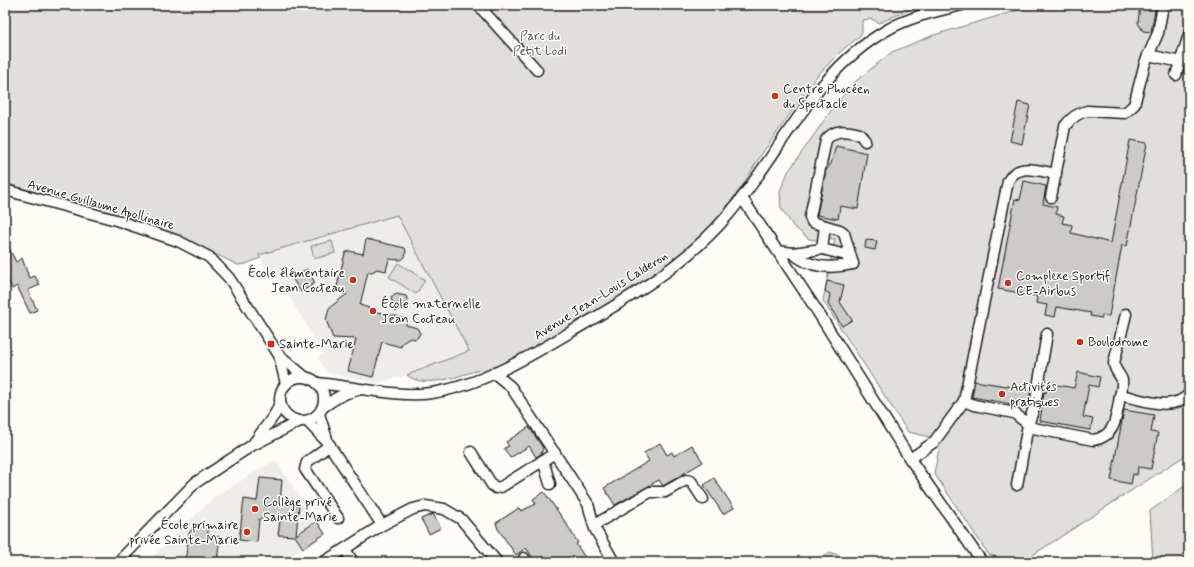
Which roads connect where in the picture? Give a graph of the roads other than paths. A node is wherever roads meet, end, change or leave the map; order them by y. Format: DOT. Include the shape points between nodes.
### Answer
graph roads {
  1 [pos="478,5"];
  2 [pos="962,5"];
  3 [pos="1163,5"];
  4 [pos="1189,35"];
  5 [pos="1188,47"];
  6 [pos="1148,55"];
  7 [pos="1181,62"];
  8 [pos="537,70"];
  9 [pos="1176,75"];
  10 [pos="865,141"];
  11 [pos="1056,174"];
  12 [pos="5,190"];
  13 [pos="1051,197"];
  14 [pos="742,198"];
  15 [pos="826,226"];
  16 [pos="822,249"];
  17 [pos="778,251"];
  18 [pos="794,253"];
  19 [pos="853,264"];
  20 [pos="1126,314"];
  21 [pos="1047,334"];
  22 [pos="279,355"];
  23 [pos="511,365"];
  24 [pos="494,373"];
  25 [pos="305,377"];
  26 [pos="317,383"];
  27 [pos="286,384"];
  28 [pos="511,387"];
  29 [pos="368,389"];
  30 [pos="1189,394"];
  31 [pos="1120,395"];
  32 [pos="964,401"];
  33 [pos="280,403"];
  34 [pos="320,411"];
  35 [pos="303,421"];
  36 [pos="1028,425"];
  37 [pos="329,444"];
  38 [pos="251,446"];
  39 [pos="471,452"];
  40 [pos="555,452"];
  41 [pos="910,459"];
  42 [pos="543,460"];
  43 [pos="550,484"];
  44 [pos="1017,485"];
  45 [pos="703,499"];
  46 [pos="338,518"];
  47 [pos="382,525"];
  48 [pos="594,525"];
  49 [pos="344,549"];
  50 [pos="118,562"];
  51 [pos="324,562"];
  52 [pos="353,562"];
  53 [pos="497,562"];
  54 [pos="614,562"];
  55 [pos="982,562"];
  1 -- 8 [label="street"];
  2 -- 14 [label="street, Avenue Jean-Louis Calderon" via="888,29 851,55 811,98"];
  3 -- 6 [label="street" via="1158,33"];
  4 -- 5 [label="street"];
  5 -- 7 [label="street"];
  6 -- 7 [label="street"];
  6 -- 11 [label="street" via="1134,105 1130,110 1119,114 1087,111 1075,116 1065,126"];
  7 -- 9 [label="street"];
  10 -- 15 [label="street" via="860,134 841,130 826,140 810,217 812,222"];
  11 -- 13 [label="street"];
  11 -- 32 [label="street" via="1024,168 1014,172 1008,181"];
  12 -- 22 [label="street, Avenue Guillaume Apollinaire" via="116,220 178,241 209,257 229,278"];
  14 -- 17 [label="street"];
  14 -- 23 [label="street, Avenue Jean-Louis Calderon" via="711,235 668,272 597,317"];
  15 -- 16 [label="street"];
  15 -- 19 [label="street" via="844,233"];
  16 -- 18 [label="street"];
  16 -- 19 [label="street" via="846,256"];
  17 -- 18 [label="street"];
  17 -- 41 [label="street"];
  18 -- 19 [label="street" via="807,263 838,268"];
  20 -- 31 [label="street" via="1114,363 1122,380"];
  21 -- 36 [label="street" via="1035,405"];
  22 -- 25 [label="street, Avenue Guillaume Apollinaire"];
  22 -- 27 [label="street, Avenue Guillaume Apollinaire"];
  23 -- 24 [label="street, Avenue Jean-Louis Calderon"];
  23 -- 28 [label="street"];
  24 -- 28 [label="street"];
  24 -- 29 [label="street, Avenue Jean-Louis Calderon" via="432,393 396,393"];
  25 -- 26 [label="street, Avenue Jean-Louis Calderon"];
  25 -- 27 [label="street" via="292,379"];
  26 -- 29 [label="street, Avenue Jean-Louis Calderon"];
  26 -- 34 [label="street" via="324,394"];
  27 -- 33 [label="street, Avenue Jean-Louis Calderon" via="282,389"];
  28 -- 40 [label="street"];
  29 -- 34 [label="street, Avenue Jean-Louis Calderon" via="347,392"];
  30 -- 31 [label="street" via="1180,402 1167,405"];
  31 -- 36 [label="street" via="1113,428 1100,439 1093,440"];
  32 -- 36 [label="street" via="1014,413"];
  32 -- 41 [label="street" via="934,442"];
  33 -- 35 [label="street" via="287,416"];
  33 -- 38 [label="street, Avenue Jean-Louis Calderon" via="275,414"];
  34 -- 35 [label="street, Avenue Jean-Louis Calderon"];
  34 -- 37 [label="street"];
  35 -- 37 [label="street"];
  35 -- 38 [label="street, Avenue Jean-Louis Calderon"];
  36 -- 44 [label="street"];
  37 -- 46 [label="street" via="307,462 305,469"];
  37 -- 47 [label="street"];
  38 -- 50 [label="street, Avenue Jean-Louis Calderon" via="187,490"];
  39 -- 42 [label="street" via="496,488"];
  40 -- 42 [label="street"];
  40 -- 48 [label="street" via="588,504"];
  41 -- 55 [label="street"];
  42 -- 43 [label="street"];
  45 -- 48 [label="street" via="691,481 686,480 665,492 650,492"];
  47 -- 49 [label="street"];
  47 -- 53 [label="street" via="419,507 444,509 456,514 465,522"];
  48 -- 54 [label="street"];
  49 -- 51 [label="street"];
  49 -- 52 [label="street"];
}
